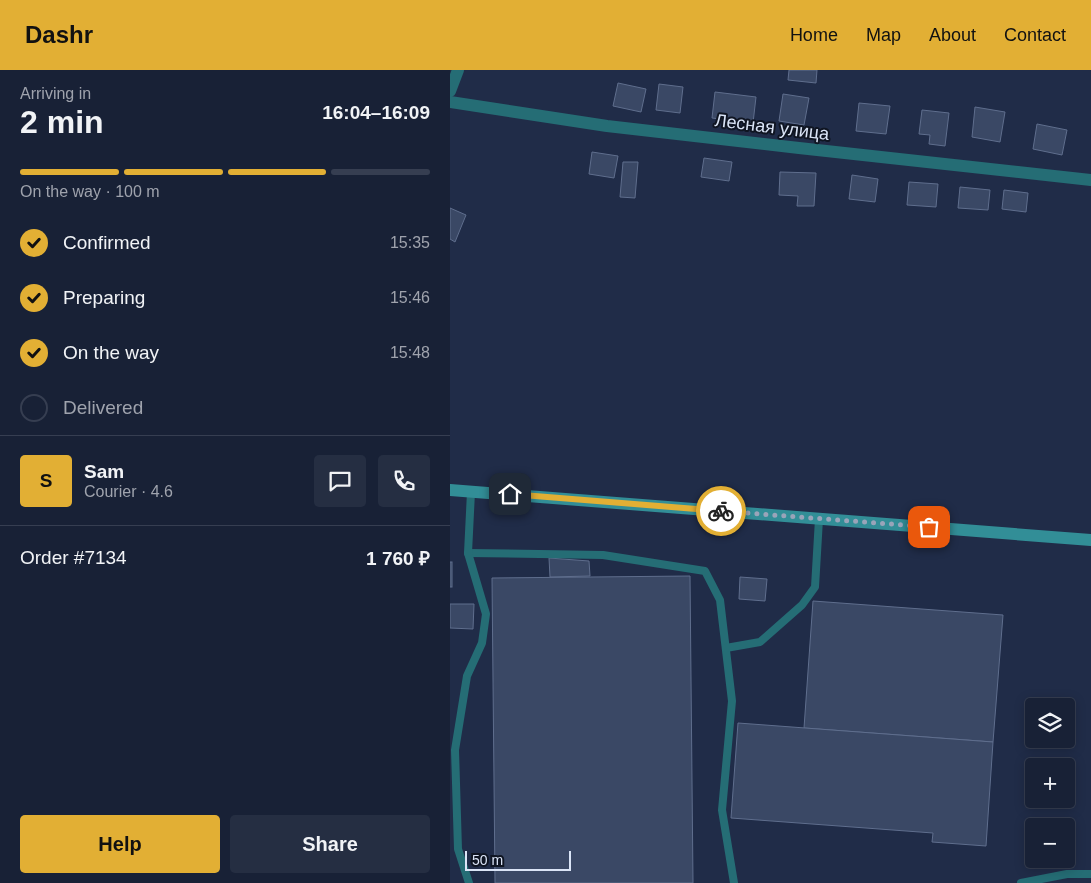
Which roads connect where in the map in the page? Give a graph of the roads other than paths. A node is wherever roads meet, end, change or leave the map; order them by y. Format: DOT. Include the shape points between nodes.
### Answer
graph roads {
  1 [pos="458,70"];
  2 [pos="450,91"];
  3 [pos="450,102"];
  4 [pos="1091,180"];
  5 [pos="450,490"];
  6 [pos="471,492"];
  7 [pos="819,519"];
  8 [pos="1091,540"];
  9 [pos="468,553"];
  10 [pos="726,648"];
  11 [pos="1091,874"];
  12 [pos="468,883"];
  13 [pos="734,883"];
  14 [pos="1021,883"];
  1 -- 2 [label="street"];
  3 -- 4 [label="street, Лесная улица" via="627,128"];
  5 -- 6 [label="street"];
  6 -- 7 [label="street"];
  6 -- 9 [label="lane"];
  7 -- 8 [label="street"];
  7 -- 10 [label="lane" via="814,587 802,605 760,642"];
  9 -- 10 [label="lane" via="603,555 705,571 720,600"];
  9 -- 12 [label="lane" via="486,614 482,643 467,676 456,750 458,849"];
  10 -- 13 [label="lane" via="732,701 722,810"];
  11 -- 14 [label="lane" via="1066,874"];
}
